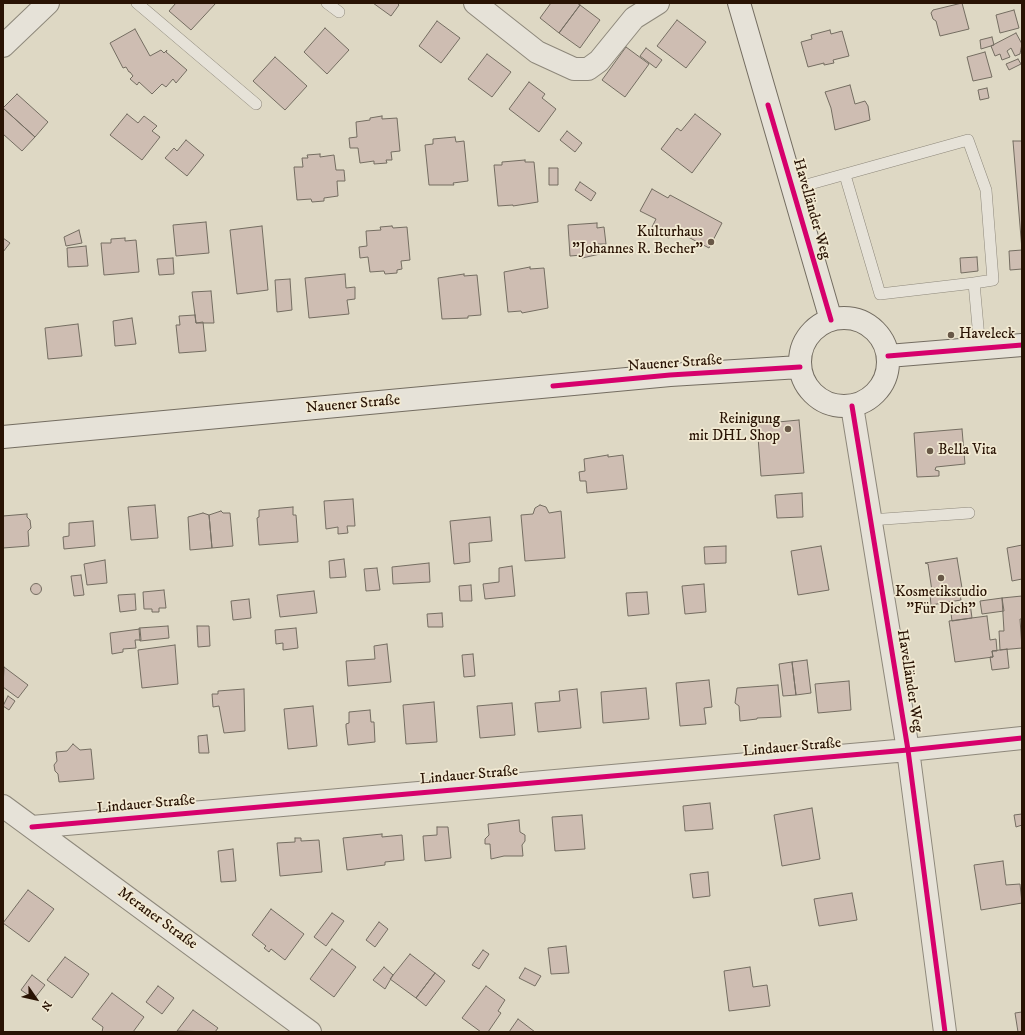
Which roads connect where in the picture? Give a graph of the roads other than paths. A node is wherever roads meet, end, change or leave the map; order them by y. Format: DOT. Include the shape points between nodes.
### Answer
graph roads {
  1 [pos="48,3"];
  2 [pos="137,3"];
  3 [pos="327,3"];
  4 [pos="475,3"];
  5 [pos="658,3"];
  6 [pos="739,3"];
  7 [pos="339,12"];
  8 [pos="3,46"];
  9 [pos="256,104"];
  10 [pos="845,175"];
  11 [pos="792,189"];
  12 [pos="974,283"];
  13 [pos="831,320"];
  14 [pos="1022,345"];
  15 [pos="980,348"];
  16 [pos="888,356"];
  17 [pos="800,367"];
  18 [pos="852,406"];
  19 [pos="3,437"];
  20 [pos="969,513"];
  21 [pos="870,520"];
  22 [pos="1022,738"];
  23 [pos="908,750"];
  24 [pos="3,806"];
  25 [pos="32,827"];
  26 [pos="310,1032"];
  27 [pos="945,1032"];
  1 -- 8 [label="street"];
  2 -- 9 [label="lane"];
  3 -- 7 [label="lane"];
  4 -- 5 [label="street" via="537,52 574,69 588,69 599,61 634,18"];
  6 -- 11 [label="street, Havelländer Weg"];
  10 -- 11 [label="lane"];
  10 -- 12 [label="lane" via="880,294"];
  10 -- 12 [label="lane" via="968,140 986,190 993,280"];
  11 -- 13 [label="street, Havelländer Weg"];
  12 -- 15 [label="lane"];
  13 -- 16 [label="street" via="846,318 861,321 874,330 883,342"];
  13 -- 17 [label="street" via="817,327 807,338 801,352"];
  14 -- 15 [label="street"];
  15 -- 16 [label="street"];
  16 -- 18 [label="street" via="883,383 875,394 864,402"];
  17 -- 18 [label="street" via="803,381 823,402 837,406"];
  17 -- 19 [label="street, Nauener Straße" via="670,375"];
  18 -- 21 [label="street, Havelländer Weg"];
  20 -- 21 [label="lane"];
  21 -- 23 [label="street, Havelländer Weg"];
  22 -- 23 [label="street, Lindauer Straße"];
  23 -- 25 [label="street, Lindauer Straße"];
  23 -- 27 [label="street, Havelländer Weg"];
  24 -- 25 [label="street, Meraner Straße"];
  25 -- 26 [label="street, Meraner Straße"];
}
